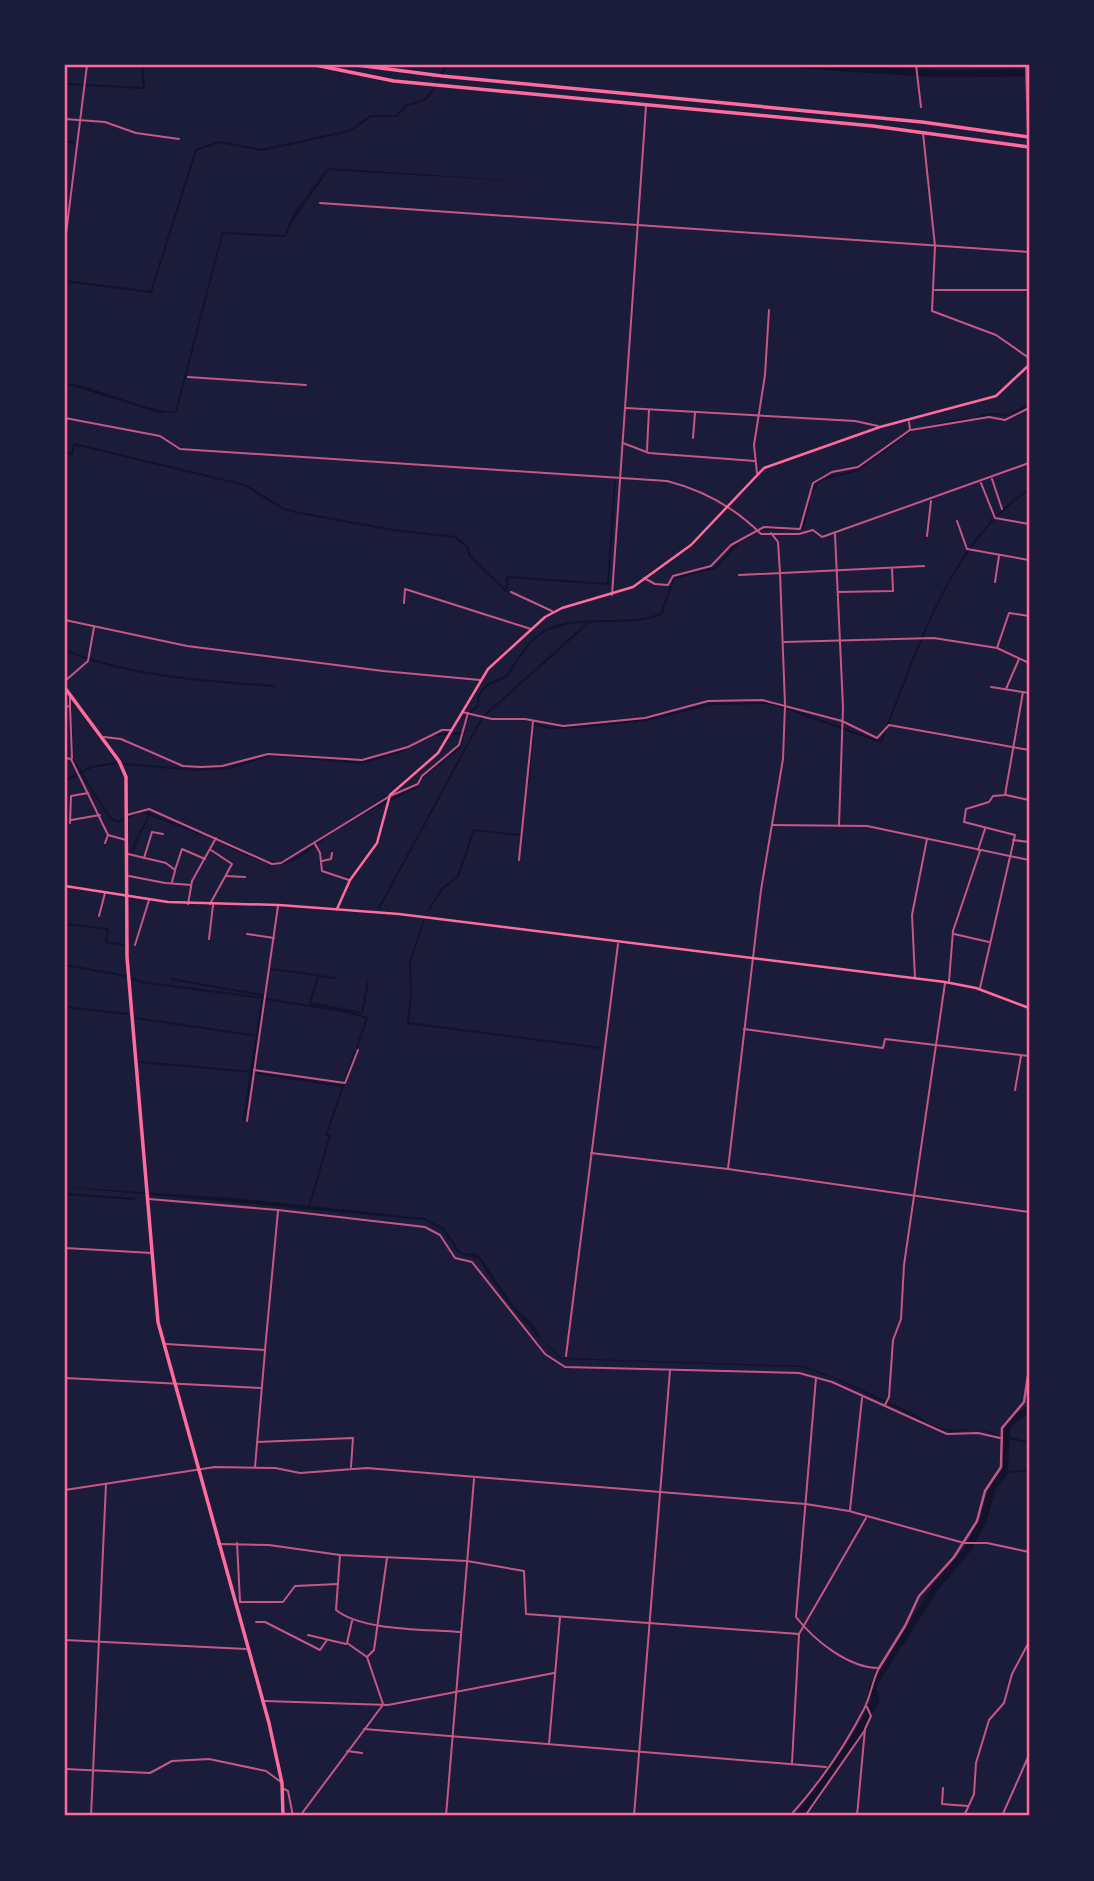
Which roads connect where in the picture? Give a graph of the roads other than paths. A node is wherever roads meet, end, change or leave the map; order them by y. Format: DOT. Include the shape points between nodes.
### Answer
graph roads {
  1 [pos="87,65"];
  2 [pos="314,65"];
  3 [pos="357,65"];
  4 [pos="916,65"];
  5 [pos="1026,65"];
  6 [pos="397,71"];
  7 [pos="397,82"];
  8 [pos="545,86"];
  9 [pos="544,96"];
  10 [pos="647,96"];
  11 [pos="646,106"];
  12 [pos="921,107"];
  13 [pos="783,108"];
  14 [pos="782,118"];
  15 [pos="65,119"];
  16 [pos="1029,121"];
  17 [pos="922,122"];
  18 [pos="81,123"];
  19 [pos="923,132"];
  20 [pos="1028,137"];
  21 [pos="179,139"];
  22 [pos="1029,147"];
  23 [pos="1029,153"];
  24 [pos="320,203"];
  25 [pos="638,226"];
  26 [pos="65,242"];
  27 [pos="935,246"];
  28 [pos="1029,252"];
  29 [pos="934,290"];
  30 [pos="1029,290"];
  31 [pos="769,310"];
  32 [pos="1029,358"];
  33 [pos="1029,365"];
  34 [pos="188,377"];
  35 [pos="306,385"];
  36 [pos="625,407"];
  37 [pos="1029,408"];
  38 [pos="649,409"];
  39 [pos="695,412"];
  40 [pos="759,415"];
  41 [pos="65,418"];
  42 [pos="909,421"];
  43 [pos="880,427"];
  44 [pos="910,430"];
  45 [pos="693,438"];
  46 [pos="623,443"];
  47 [pos="647,452"];
  48 [pos="756,461"];
  49 [pos="1029,463"];
  50 [pos="757,473"];
  51 [pos="992,478"];
  52 [pos="621,479"];
  53 [pos="981,482"];
  54 [pos="931,500"];
  55 [pos="727,505"];
  56 [pos="1002,509"];
  57 [pos="957,521"];
  58 [pos="1029,524"];
  59 [pos="758,530"];
  60 [pos="771,532"];
  61 [pos="835,534"];
  62 [pos="927,536"];
  63 [pos="999,554"];
  64 [pos="1029,560"];
  65 [pos="924,566"];
  66 [pos="892,568"];
  67 [pos="836,570"];
  68 [pos="780,573"];
  69 [pos="739,575"];
  70 [pos="644,578"];
  71 [pos="995,582"];
  72 [pos="511,592"];
  73 [pos="838,592"];
  74 [pos="612,595"];
  75 [pos="404,603"];
  76 [pos="553,611"];
  77 [pos="1029,616"];
  78 [pos="65,620"];
  79 [pos="94,626"];
  80 [pos="533,629"];
  81 [pos="840,640"];
  82 [pos="783,642"];
  83 [pos="997,648"];
  84 [pos="1018,659"];
  85 [pos="1029,663"];
  86 [pos="480,680"];
  87 [pos="65,681"];
  88 [pos="991,687"];
  89 [pos="65,688"];
  90 [pos="1006,690"];
  91 [pos="1023,692"];
  92 [pos="1029,693"];
  93 [pos="70,696"];
  94 [pos="785,705"];
  95 [pos="69,706"];
  96 [pos="65,707"];
  97 [pos="461,712"];
  98 [pos="470,714"];
  99 [pos="533,721"];
  100 [pos="842,721"];
  101 [pos="452,730"];
  102 [pos="101,738"];
  103 [pos="1014,747"];
  104 [pos="1029,750"];
  105 [pos="65,758"];
  106 [pos="71,759"];
  107 [pos="89,793"];
  108 [pos="1005,795"];
  109 [pos="390,796"];
  110 [pos="1029,800"];
  111 [pos="100,815"];
  112 [pos="126,815"];
  113 [pos="771,825"];
  114 [pos="839,826"];
  115 [pos="986,828"];
  116 [pos="163,834"];
  117 [pos="108,835"];
  118 [pos="216,838"];
  119 [pos="927,839"];
  120 [pos="1013,840"];
  121 [pos="127,841"];
  122 [pos="1029,842"];
  123 [pos="105,843"];
  124 [pos="314,843"];
  125 [pos="210,849"];
  126 [pos="979,850"];
  127 [pos="332,853"];
  128 [pos="127,854"];
  129 [pos="1009,856"];
  130 [pos="144,859"];
  131 [pos="205,859"];
  132 [pos="519,860"];
  133 [pos="1029,860"];
  134 [pos="321,861"];
  135 [pos="175,870"];
  136 [pos="128,876"];
  137 [pos="225,876"];
  138 [pos="245,877"];
  139 [pos="350,880"];
  140 [pos="171,884"];
  141 [pos="191,884"];
  142 [pos="65,886"];
  143 [pos="105,892"];
  144 [pos="128,895"];
  145 [pos="149,900"];
  146 [pos="188,904"];
  147 [pos="212,904"];
  148 [pos="279,905"];
  149 [pos="337,909"];
  150 [pos="99,916"];
  151 [pos="247,934"];
  152 [pos="953,934"];
  153 [pos="274,938"];
  154 [pos="209,939"];
  155 [pos="991,942"];
  156 [pos="618,943"];
  157 [pos="135,945"];
  158 [pos="753,959"];
  159 [pos="915,979"];
  160 [pos="947,982"];
  161 [pos="980,989"];
  162 [pos="1029,1007"];
  163 [pos="743,1029"];
  164 [pos="935,1046"];
  165 [pos="358,1050"];
  166 [pos="1021,1055"];
  167 [pos="1029,1056"];
  168 [pos="254,1070"];
  169 [pos="1015,1090"];
  170 [pos="247,1121"];
  171 [pos="591,1153"];
  172 [pos="727,1169"];
  173 [pos="914,1195"];
  174 [pos="148,1198"];
  175 [pos="278,1210"];
  176 [pos="1029,1212"];
  177 [pos="65,1248"];
  178 [pos="153,1253"];
  179 [pos="162,1343"];
  180 [pos="265,1350"];
  181 [pos="566,1356"];
  182 [pos="670,1369"];
  183 [pos="1029,1370"];
  184 [pos="816,1377"];
  185 [pos="65,1378"];
  186 [pos="172,1384"];
  187 [pos="261,1388"];
  188 [pos="862,1396"];
  189 [pos="885,1405"];
  190 [pos="1001,1438"];
  191 [pos="257,1442"];
  192 [pos="197,1468"];
  193 [pos="254,1468"];
  194 [pos="351,1469"];
  195 [pos="474,1478"];
  196 [pos="106,1483"];
  197 [pos="65,1490"];
  198 [pos="662,1493"];
  199 [pos="806,1504"];
  200 [pos="849,1511"];
  201 [pos="867,1516"];
  202 [pos="237,1542"];
  203 [pos="964,1543"];
  204 [pos="218,1544"];
  205 [pos="1029,1552"];
  206 [pos="340,1555"];
  207 [pos="387,1557"];
  208 [pos="467,1561"];
  209 [pos="338,1584"];
  210 [pos="237,1602"];
  211 [pos="560,1616"];
  212 [pos="352,1620"];
  213 [pos="256,1622"];
  214 [pos="651,1623"];
  215 [pos="378,1624"];
  216 [pos="802,1625"];
  217 [pos="461,1632"];
  218 [pos="799,1634"];
  219 [pos="308,1636"];
  220 [pos="65,1640"];
  221 [pos="327,1640"];
  222 [pos="98,1642"];
  223 [pos="1029,1642"];
  224 [pos="347,1643"];
  225 [pos="247,1649"];
  226 [pos="367,1657"];
  227 [pos="879,1668"];
  228 [pos="554,1673"];
  229 [pos="456,1693"];
  230 [pos="262,1701"];
  231 [pos="383,1705"];
  232 [pos="866,1706"];
  233 [pos="364,1729"];
  234 [pos="865,1729"];
  235 [pos="452,1736"];
  236 [pos="549,1744"];
  237 [pos="346,1751"];
  238 [pos="640,1752"];
  239 [pos="362,1753"];
  240 [pos="1029,1755"];
  241 [pos="792,1764"];
  242 [pos="826,1767"];
  243 [pos="65,1769"];
  244 [pos="93,1771"];
  245 [pos="283,1785"];
  246 [pos="943,1788"];
  247 [pos="969,1807"];
  248 [pos="90,1816"];
  249 [pos="283,1816"];
  250 [pos="293,1816"];
  251 [pos="300,1816"];
  252 [pos="446,1816"];
  253 [pos="634,1816"];
  254 [pos="790,1816"];
  255 [pos="805,1816"];
  256 [pos="857,1816"];
  257 [pos="964,1816"];
  258 [pos="1002,1816"];
  1 -- 18 [label="street"];
  2 -- 7 [label="main road"];
  3 -- 6 [label="main road"];
  4 -- 12 [label="street"];
  5 -- 16 [label="street"];
  6 -- 7 [label="main road"];
  6 -- 8 [label="main road"];
  7 -- 9 [label="main road"];
  8 -- 9 [label="main road"];
  8 -- 10 [label="main road"];
  9 -- 11 [label="main road"];
  10 -- 11 [label="main road"];
  10 -- 13 [label="main road"];
  11 -- 14 [label="main road"];
  11 -- 25 [label="street"];
  13 -- 14 [label="main road"];
  13 -- 17 [label="main road"];
  14 -- 19 [label="main road"];
  15 -- 18 [label="street"];
  16 -- 20 [label="street"];
  17 -- 19 [label="street"];
  17 -- 20 [label="main road"];
  18 -- 21 [label="street" via="105,122 136,134"];
  18 -- 26 [label="street"];
  19 -- 22 [label="main road"];
  19 -- 27 [label="street"];
  20 -- 22 [label="street"];
  22 -- 23 [label="street"];
  24 -- 25 [label="street"];
  25 -- 27 [label="street"];
  25 -- 36 [label="street"];
  27 -- 28 [label="street"];
  27 -- 29 [label="street"];
  29 -- 30 [label="street"];
  29 -- 32 [label="street" via="932,311 996,335"];
  31 -- 40 [label="street"];
  33 -- 42 [label="main road" via="996,396"];
  34 -- 35 [label="street"];
  36 -- 38 [label="street"];
  36 -- 46 [label="street"];
  37 -- 44 [label="street" via="1005,420 989,417"];
  38 -- 39 [label="street"];
  38 -- 47 [label="street"];
  39 -- 40 [label="street"];
  39 -- 45 [label="street"];
  40 -- 43 [label="street" via="855,421"];
  40 -- 48 [label="street"];
  41 -- 52 [label="street" via="160,436 180,449"];
  42 -- 43 [label="main road"];
  42 -- 44 [label="street"];
  43 -- 50 [label="main road"];
  44 -- 59 [label="street" via="858,467 832,472 813,483 800,529"];
  46 -- 47 [label="street"];
  46 -- 52 [label="street"];
  47 -- 48 [label="street"];
  48 -- 50 [label="street"];
  49 -- 51 [label="street"];
  50 -- 55 [label="main road"];
  51 -- 53 [label="street"];
  51 -- 56 [label="street"];
  52 -- 55 [label="street" via="672,482"];
  52 -- 74 [label="street"];
  53 -- 54 [label="street"];
  53 -- 58 [label="street" via="995,518"];
  54 -- 61 [label="street"];
  54 -- 62 [label="street"];
  55 -- 59 [label="street"];
  55 -- 70 [label="main road" via="691,545"];
  57 -- 63 [label="street" via="967,549"];
  59 -- 60 [label="street"];
  59 -- 70 [label="street" via="731,545 716,563 673,576 668,585"];
  60 -- 61 [label="street"];
  60 -- 68 [label="street" via="778,542"];
  61 -- 67 [label="street"];
  63 -- 64 [label="street"];
  63 -- 71 [label="street"];
  65 -- 66 [label="street"];
  66 -- 67 [label="street"];
  66 -- 73 [label="street" via="893,591"];
  67 -- 68 [label="street"];
  67 -- 73 [label="street"];
  68 -- 69 [label="street"];
  68 -- 82 [label="street"];
  70 -- 74 [label="main road" via="627,591"];
  72 -- 76 [label="street"];
  73 -- 81 [label="street"];
  74 -- 76 [label="main road"];
  75 -- 80 [label="street" via="405,589"];
  76 -- 80 [label="main road"];
  77 -- 83 [label="street" via="1009,613"];
  78 -- 79 [label="street"];
  79 -- 86 [label="street" via="187,646"];
  79 -- 87 [label="street" via="88,661"];
  80 -- 86 [label="main road"];
  81 -- 82 [label="street"];
  81 -- 83 [label="street" via="919,637"];
  81 -- 100 [label="street"];
  82 -- 94 [label="street"];
  83 -- 84 [label="street"];
  84 -- 85 [label="street"];
  84 -- 90 [label="street"];
  86 -- 97 [label="main road"];
  88 -- 90 [label="street"];
  89 -- 93 [label="main road"];
  90 -- 91 [label="street"];
  91 -- 92 [label="street"];
  91 -- 103 [label="street"];
  93 -- 95 [label="street"];
  93 -- 102 [label="main road"];
  94 -- 99 [label="street" via="762,700 708,701 624,721 563,726"];
  94 -- 100 [label="street"];
  94 -- 113 [label="street" via="783,759"];
  95 -- 96 [label="street"];
  95 -- 106 [label="street"];
  97 -- 98 [label="street"];
  97 -- 101 [label="main road"];
  98 -- 99 [label="street"];
  98 -- 109 [label="street" via="459,746 418,784"];
  99 -- 132 [label="street"];
  100 -- 103 [label="street" via="877,738 889,726"];
  100 -- 114 [label="street"];
  101 -- 102 [label="street" via="362,760 268,754 201,767 183,766 121,739"];
  101 -- 109 [label="main road" via="431,762"];
  102 -- 112 [label="main road" via="126,777"];
  103 -- 104 [label="street"];
  103 -- 108 [label="street"];
  105 -- 106 [label="street"];
  106 -- 107 [label="street"];
  107 -- 111 [label="street"];
  107 -- 111 [label="street" via="71,796 70,822"];
  108 -- 110 [label="street"];
  108 -- 115 [label="street" via="966,809 964,822"];
  109 -- 124 [label="street"];
  109 -- 139 [label="main road" via="377,843"];
  111 -- 117 [label="street"];
  112 -- 118 [label="street" via="149,809"];
  112 -- 121 [label="main road"];
  113 -- 114 [label="street"];
  113 -- 158 [label="street"];
  114 -- 119 [label="street" via="878,828"];
  115 -- 120 [label="street" via="1015,835"];
  115 -- 126 [label="street"];
  116 -- 130 [label="street" via="152,832"];
  117 -- 121 [label="street"];
  117 -- 123 [label="street"];
  118 -- 124 [label="street" via="272,864"];
  118 -- 125 [label="street"];
  119 -- 126 [label="street"];
  119 -- 159 [label="street" via="912,915"];
  120 -- 122 [label="street"];
  120 -- 129 [label="street"];
  121 -- 128 [label="main road"];
  124 -- 134 [label="street"];
  125 -- 131 [label="street"];
  125 -- 137 [label="street" via="231,861"];
  126 -- 129 [label="street"];
  126 -- 152 [label="street"];
  127 -- 134 [label="street" via="331,859"];
  128 -- 130 [label="street"];
  128 -- 136 [label="main road"];
  129 -- 133 [label="street"];
  129 -- 155 [label="street"];
  130 -- 135 [label="street" via="166,863"];
  131 -- 135 [label="street" via="182,849"];
  131 -- 141 [label="street"];
  134 -- 139 [label="street" via="322,871"];
  135 -- 140 [label="street"];
  136 -- 140 [label="street"];
  136 -- 144 [label="main road"];
  137 -- 138 [label="street"];
  137 -- 147 [label="street"];
  139 -- 149 [label="main road"];
  140 -- 141 [label="street"];
  141 -- 146 [label="street"];
  142 -- 143 [label="main road"];
  143 -- 144 [label="main road"];
  143 -- 150 [label="street"];
  144 -- 145 [label="main road"];
  144 -- 174 [label="main road" via="127,957"];
  145 -- 146 [label="main road"];
  145 -- 157 [label="street"];
  146 -- 147 [label="main road"];
  147 -- 148 [label="main road"];
  147 -- 154 [label="street"];
  148 -- 149 [label="main road"];
  148 -- 153 [label="street"];
  149 -- 156 [label="main road"];
  151 -- 153 [label="street"];
  152 -- 155 [label="street"];
  152 -- 160 [label="street"];
  153 -- 168 [label="street"];
  155 -- 161 [label="street"];
  156 -- 158 [label="main road"];
  156 -- 171 [label="street"];
  158 -- 159 [label="main road"];
  158 -- 163 [label="street"];
  159 -- 160 [label="main road"];
  160 -- 161 [label="main road"];
  160 -- 164 [label="street"];
  161 -- 162 [label="main road"];
  163 -- 164 [label="street" via="883,1048 885,1040"];
  163 -- 172 [label="street"];
  164 -- 166 [label="street"];
  164 -- 173 [label="street"];
  165 -- 168 [label="street" via="345,1083"];
  166 -- 167 [label="street"];
  166 -- 169 [label="street"];
  168 -- 170 [label="street"];
  171 -- 172 [label="street"];
  171 -- 181 [label="street"];
  172 -- 173 [label="street"];
  173 -- 176 [label="street"];
  173 -- 189 [label="street" via="901,1319 893,1340"];
  174 -- 175 [label="street"];
  174 -- 178 [label="main road"];
  175 -- 180 [label="street"];
  175 -- 182 [label="street" via="425,1227 440,1236 456,1258 472,1262 554,1362 565,1367"];
  177 -- 178 [label="street"];
  178 -- 179 [label="main road"];
  179 -- 180 [label="street"];
  179 -- 186 [label="main road"];
  180 -- 187 [label="street"];
  182 -- 184 [label="street"];
  182 -- 198 [label="street"];
  183 -- 190 [label="street" via="1024,1402 1004,1424"];
  184 -- 188 [label="street"];
  184 -- 199 [label="street"];
  185 -- 186 [label="street"];
  186 -- 187 [label="street"];
  186 -- 192 [label="main road"];
  187 -- 191 [label="street"];
  188 -- 189 [label="street"];
  188 -- 200 [label="street"];
  189 -- 190 [label="street" via="947,1434"];
  190 -- 203 [label="street" via="1001,1467 985,1491 977,1521"];
  191 -- 193 [label="street"];
  191 -- 194 [label="street" via="353,1438"];
  192 -- 193 [label="street"];
  192 -- 196 [label="street"];
  192 -- 204 [label="main road"];
  193 -- 194 [label="street" via="300,1473"];
  194 -- 195 [label="street"];
  195 -- 198 [label="street"];
  195 -- 208 [label="street"];
  196 -- 197 [label="street"];
  196 -- 222 [label="street"];
  198 -- 199 [label="street"];
  198 -- 214 [label="street"];
  199 -- 200 [label="street"];
  199 -- 216 [label="street" via="796,1617"];
  200 -- 201 [label="street"];
  201 -- 203 [label="street"];
  201 -- 216 [label="street"];
  202 -- 204 [label="street"];
  202 -- 206 [label="street"];
  202 -- 210 [label="street"];
  203 -- 205 [label="street"];
  203 -- 227 [label="street" via="919,1596"];
  204 -- 210 [label="main road"];
  206 -- 207 [label="street"];
  206 -- 209 [label="street"];
  207 -- 208 [label="street"];
  207 -- 215 [label="street"];
  208 -- 211 [label="street" via="524,1571 525,1613"];
  208 -- 217 [label="street"];
  209 -- 210 [label="street" via="295,1586 283,1602"];
  209 -- 212 [label="street" via="336,1610"];
  210 -- 225 [label="main road"];
  211 -- 214 [label="street"];
  211 -- 228 [label="street"];
  212 -- 215 [label="street"];
  212 -- 224 [label="street"];
  213 -- 221 [label="street" via="265,1622 320,1650"];
  214 -- 218 [label="street"];
  214 -- 238 [label="street"];
  215 -- 217 [label="street"];
  215 -- 226 [label="street" via="374,1650"];
  216 -- 218 [label="street"];
  216 -- 227 [label="street" via="829,1649"];
  217 -- 229 [label="street"];
  218 -- 241 [label="street"];
  219 -- 221 [label="street"];
  220 -- 222 [label="street"];
  221 -- 224 [label="street"];
  222 -- 225 [label="street"];
  222 -- 244 [label="street"];
  223 -- 247 [label="street" via="1012,1674 1004,1703 989,1720"];
  224 -- 226 [label="street"];
  225 -- 230 [label="main road"];
  226 -- 231 [label="street"];
  227 -- 232 [label="street"];
  228 -- 229 [label="street"];
  228 -- 236 [label="street"];
  229 -- 231 [label="street"];
  229 -- 235 [label="street"];
  230 -- 231 [label="street"];
  230 -- 245 [label="main road"];
  231 -- 233 [label="street"];
  232 -- 234 [label="street" via="871,1716"];
  232 -- 242 [label="street"];
  233 -- 235 [label="street"];
  233 -- 237 [label="street"];
  234 -- 255 [label="street"];
  234 -- 256 [label="street"];
  235 -- 236 [label="street"];
  235 -- 252 [label="street"];
  236 -- 238 [label="street"];
  237 -- 239 [label="street"];
  237 -- 251 [label="street"];
  238 -- 241 [label="street"];
  238 -- 253 [label="street"];
  240 -- 258 [label="street"];
  241 -- 242 [label="street"];
  242 -- 254 [label="street"];
  243 -- 244 [label="street"];
  244 -- 245 [label="street" via="150,1773 172,1761 209,1759 266,1771"];
  244 -- 248 [label="street"];
  245 -- 249 [label="main road"];
  245 -- 250 [label="street"];
  246 -- 247 [label="street" via="942,1804"];
  247 -- 257 [label="street"];
}
